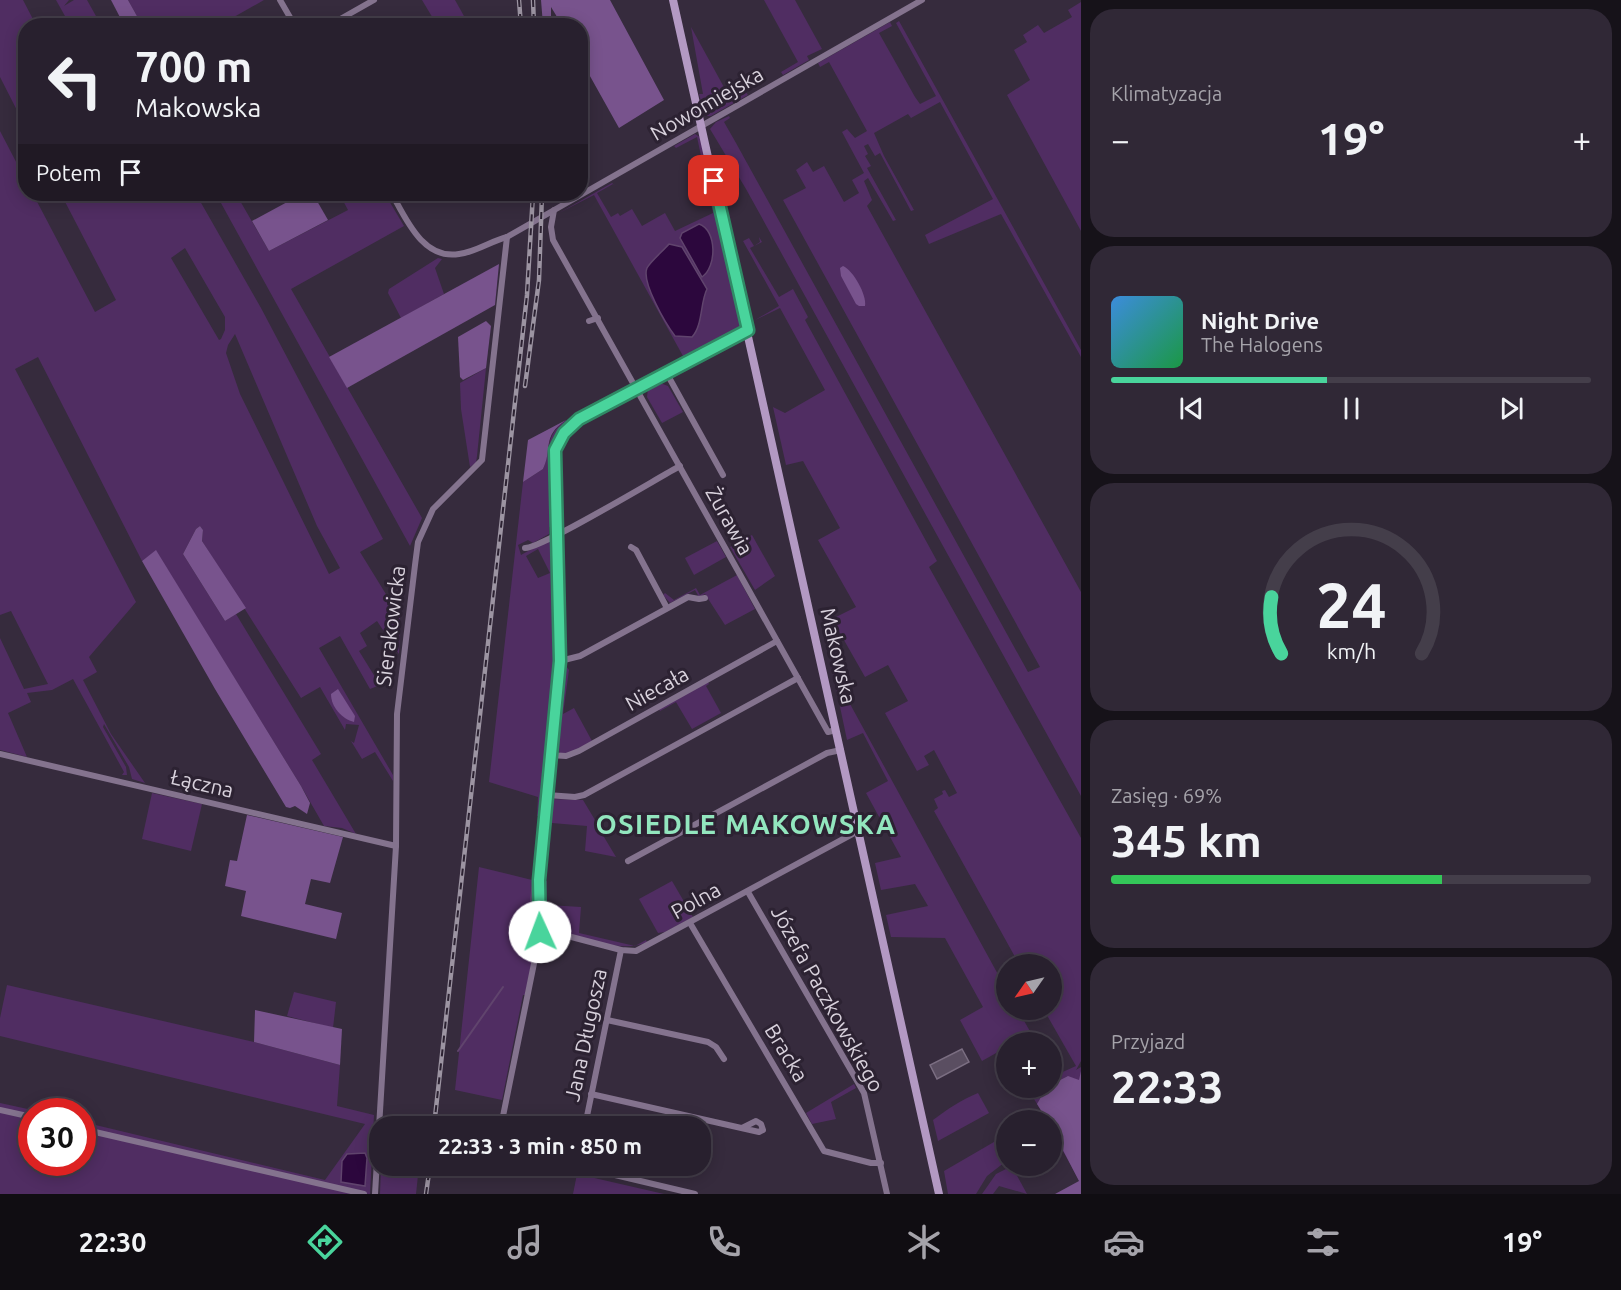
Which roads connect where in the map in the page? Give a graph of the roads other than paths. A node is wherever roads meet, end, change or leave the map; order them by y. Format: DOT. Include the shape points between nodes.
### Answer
graph roads {
  1 [pos="280,0"];
  2 [pos="374,0"];
  3 [pos="673,0"];
  4 [pos="922,0"];
  5 [pos="290,18"];
  6 [pos="342,18"];
  7 [pos="702,126"];
  8 [pos="588,191"];
  9 [pos="396,201"];
  10 [pos="570,201"];
  11 [pos="554,210"];
  12 [pos="507,237"];
  13 [pos="598,318"];
  14 [pos="589,321"];
  15 [pos="748,330"];
  16 [pos="666,372"];
  17 [pos="636,388"];
  18 [pos="680,466"];
  19 [pos="723,475"];
  20 [pos="557,534"];
  21 [pos="631,547"];
  22 [pos="525,548"];
  23 [pos="705,598"];
  24 [pos="667,608"];
  25 [pos="777,641"];
  26 [pos="560,661"];
  27 [pos="798,678"];
  28 [pos="836,730"];
  29 [pos="841,750"];
  30 [pos="0,754"];
  31 [pos="550,756"];
  32 [pos="547,795"];
  33 [pos="858,831"];
  34 [pos="396,846"];
  35 [pos="628,861"];
  36 [pos="748,892"];
  37 [pos="690,923"];
  38 [pos="540,929"];
  39 [pos="621,950"];
  40 [pos="607,1020"];
  41 [pos="724,1059"];
  42 [pos="591,1094"];
  43 [pos="0,1110"];
  44 [pos="18,1114"];
  45 [pos="503,1116"];
  46 [pos="587,1116"];
  47 [pos="742,1128"];
  48 [pos="96,1132"];
  49 [pos="880,1163"];
  50 [pos="619,1176"];
  51 [pos="364,1194"];
  52 [pos="375,1194"];
  53 [pos="695,1194"];
  54 [pos="887,1194"];
  55 [pos="939,1194"];
  1 -- 5 [label="street"];
  2 -- 6 [label="street"];
  3 -- 7 [label="street, Makowska"];
  4 -- 7 [label="street, Nowomiejska"];
  7 -- 8 [label="street, Nowomiejska"];
  7 -- 15 [label="street, Makowska"];
  9 -- 12 [label="street" via="415,234 436,251 460,254"];
  10 -- 11 [label="street, Nowomiejska"];
  11 -- 12 [label="street, Nowomiejska"];
  11 -- 13 [label="street, Żurawia" via="552,237"];
  12 -- 34 [label="street, Sierakowicka" via="482,460 433,509 418,542 397,714"];
  13 -- 14 [label="street"];
  13 -- 17 [label="street, Żurawia"];
  15 -- 16 [label="street"];
  15 -- 28 [label="street, Makowska"];
  16 -- 17 [label="street"];
  16 -- 19 [label="street"];
  17 -- 18 [label="street, Żurawia"];
  17 -- 20 [label="street" via="579,419 561,436 555,456"];
  18 -- 20 [label="street"];
  18 -- 25 [label="street, Żurawia"];
  20 -- 22 [label="street"];
  20 -- 26 [label="street"];
  21 -- 24 [label="street"];
  23 -- 24 [label="street" via="689,597"];
  24 -- 26 [label="street" via="580,656"];
  25 -- 27 [label="street, Żurawia"];
  25 -- 31 [label="street, Niecała" via="570,755"];
  26 -- 31 [label="street"];
  27 -- 28 [label="street, Żurawia" via="828,732"];
  27 -- 32 [label="street" via="584,795"];
  28 -- 29 [label="street, Makowska"];
  29 -- 33 [label="street, Makowska"];
  29 -- 35 [label="street" via="827,753"];
  30 -- 34 [label="street, Łączna"];
  31 -- 32 [label="street"];
  32 -- 38 [label="street" via="539,880"];
  33 -- 36 [label="street, Polna"];
  33 -- 55 [label="street, Makowska"];
  34 -- 52 [label="street, Sierakowicka"];
  36 -- 37 [label="street, Polna"];
  36 -- 49 [label="street, Józefa Paczkowskiego" via="862,1090"];
  37 -- 39 [label="street, Polna" via="646,947"];
  37 -- 49 [label="street, Bracka" via="825,1151"];
  38 -- 39 [label="street, Polna"];
  38 -- 45 [label="street"];
  39 -- 40 [label="street, Jana Długosza"];
  40 -- 41 [label="street" via="705,1041 715,1046"];
  40 -- 42 [label="street, Jana Długosza"];
  42 -- 46 [label="street, Jana Długosza"];
  42 -- 47 [label="street"];
  43 -- 44 [label="street"];
  48 -- 51 [label="street"];
  49 -- 54 [label="street, Józefa Paczkowskiego"];
  50 -- 53 [label="street"];
}
